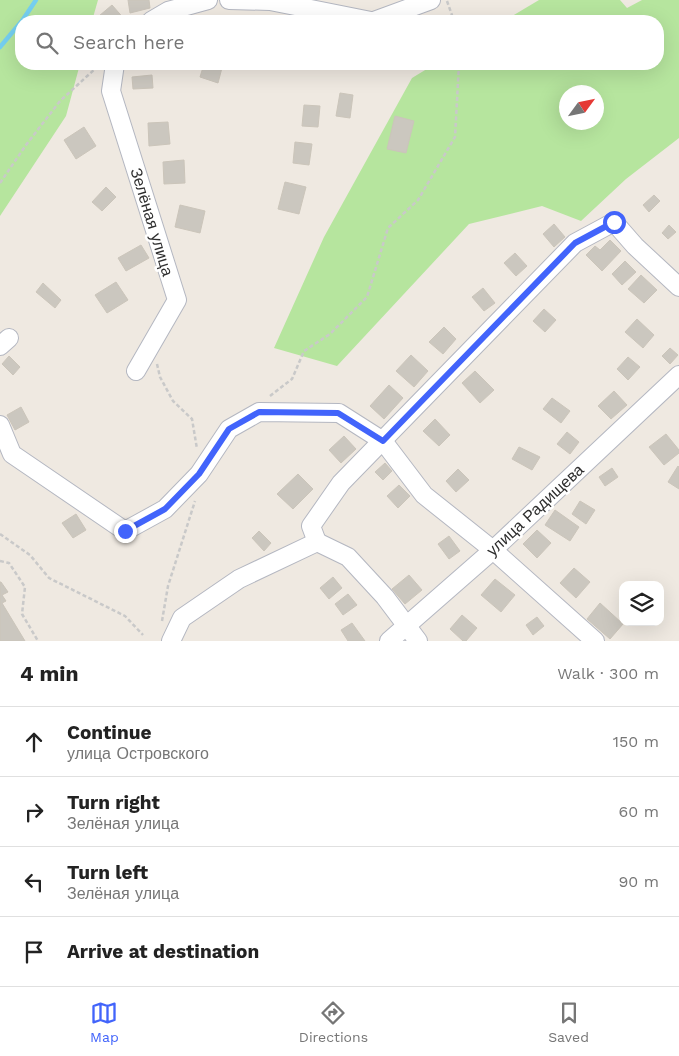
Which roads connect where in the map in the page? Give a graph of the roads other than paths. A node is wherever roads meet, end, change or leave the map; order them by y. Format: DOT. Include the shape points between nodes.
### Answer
graph roads {
  1 [pos="208,0"];
  2 [pos="229,0"];
  3 [pos="431,0"];
  4 [pos="161,15"];
  5 [pos="342,15"];
  6 [pos="390,15"];
  7 [pos="114,70"];
  8 [pos="679,287"];
  9 [pos="136,371"];
  10 [pos="679,375"];
  11 [pos="0,425"];
  12 [pos="383,441"];
  13 [pos="317,542"];
  14 [pos="493,550"];
  15 [pos="406,625"];
  16 [pos="171,641"];
  17 [pos="389,641"];
  18 [pos="418,641"];
  19 [pos="594,641"];
  1 -- 4 [label="street"];
  2 -- 5 [label="street" via="270,1"];
  3 -- 6 [label="street"];
  7 -- 9 [label="street, Зелёная улица" via="111,91 177,300"];
  8 -- 12 [label="street" via="614,222 575,243"];
  10 -- 14 [label="street, улица Радищева"];
  11 -- 12 [label="street" via="12,454 125,531 165,509 199,474 229,429 259,412 338,413"];
  12 -- 13 [label="street" via="341,483 311,526"];
  12 -- 14 [label="street" via="424,495"];
  13 -- 15 [label="street" via="348,558"];
  13 -- 16 [label="street" via="239,578 182,618"];
  14 -- 15 [label="street, улица Радищева"];
  14 -- 19 [label="street"];
  15 -- 17 [label="street, улица Радищева"];
  15 -- 18 [label="street"];
}
